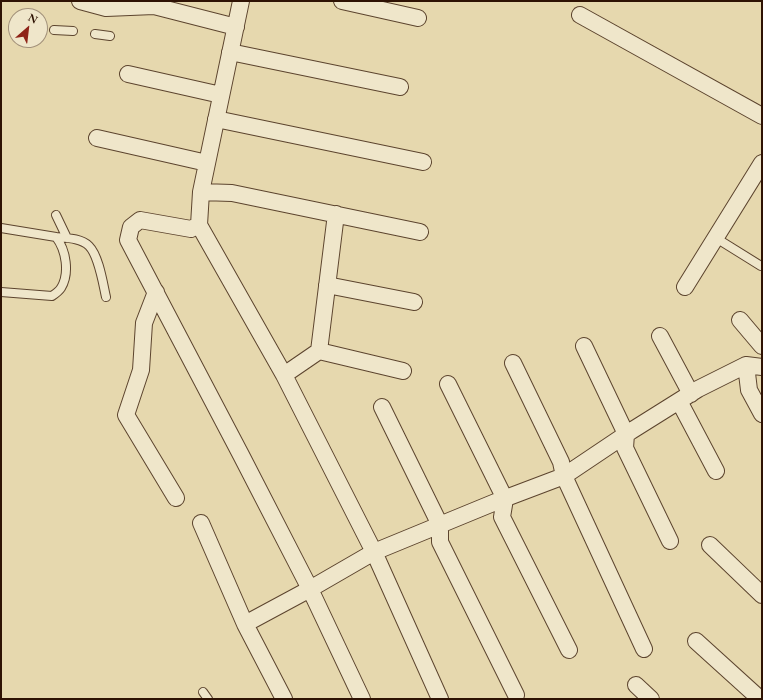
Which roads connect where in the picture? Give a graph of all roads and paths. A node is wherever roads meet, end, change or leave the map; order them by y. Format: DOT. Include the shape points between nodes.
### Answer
graph roads {
  1 [pos="80,1"];
  2 [pos="241,1"];
  3 [pos="342,1"];
  4 [pos="580,15"];
  5 [pos="418,18"];
  6 [pos="236,27"];
  7 [pos="54,30"];
  8 [pos="73,31"];
  9 [pos="95,34"];
  10 [pos="110,36"];
  11 [pos="230,52"];
  12 [pos="128,74"];
  13 [pos="400,87"];
  14 [pos="221,95"];
  15 [pos="762,116"];
  16 [pos="216,119"];
  17 [pos="97,138"];
  18 [pos="207,162"];
  19 [pos="423,162"];
  20 [pos="762,163"];
  21 [pos="201,192"];
  22 [pos="336,214"];
  23 [pos="56,215"];
  24 [pos="199,225"];
  25 [pos="1,228"];
  26 [pos="420,232"];
  27 [pos="56,238"];
  28 [pos="67,238"];
  29 [pos="716,238"];
  30 [pos="762,266"];
  31 [pos="328,284"];
  32 [pos="686,287"];
  33 [pos="1,292"];
  34 [pos="156,292"];
  35 [pos="106,297"];
  36 [pos="414,302"];
  37 [pos="740,320"];
  38 [pos="660,336"];
  39 [pos="584,346"];
  40 [pos="762,346"];
  41 [pos="319,351"];
  42 [pos="513,363"];
  43 [pos="754,366"];
  44 [pos="403,371"];
  45 [pos="284,375"];
  46 [pos="448,384"];
  47 [pos="685,398"];
  48 [pos="382,407"];
  49 [pos="762,414"];
  50 [pos="626,434"];
  51 [pos="716,471"];
  52 [pos="564,476"];
  53 [pos="176,498"];
  54 [pos="506,499"];
  55 [pos="200,523"];
  56 [pos="440,525"];
  57 [pos="670,541"];
  58 [pos="710,545"];
  59 [pos="374,552"];
  60 [pos="310,589"];
  61 [pos="762,595"];
  62 [pos="245,624"];
  63 [pos="696,641"];
  64 [pos="644,649"];
  65 [pos="569,650"];
  66 [pos="636,685"];
  67 [pos="516,695"];
  68 [pos="756,698"];
  69 [pos="284,699"];
  70 [pos="362,699"];
  71 [pos="440,699"];
  72 [pos="651,699"];
  1 -- 6 [label="street" via="106,8 154,6"];
  2 -- 6 [label="street"];
  3 -- 5 [label="street"];
  4 -- 15 [label="street"];
  6 -- 11 [label="street"];
  7 -- 8 [label="lane"];
  9 -- 10 [label="lane"];
  11 -- 13 [label="street"];
  11 -- 14 [label="street"];
  12 -- 14 [label="street"];
  14 -- 16 [label="street"];
  16 -- 18 [label="street"];
  16 -- 19 [label="street"];
  17 -- 18 [label="street"];
  18 -- 21 [label="street"];
  20 -- 29 [label="street"];
  21 -- 22 [label="street" via="232,193"];
  21 -- 24 [label="street"];
  22 -- 26 [label="street"];
  22 -- 31 [label="street"];
  23 -- 28 [label="lane"];
  24 -- 34 [label="street" via="191,229 140,220 131,227 128,240"];
  24 -- 45 [label="street"];
  25 -- 27 [label="lane"];
  27 -- 28 [label="lane"];
  27 -- 33 [label="lane" via="62,245 66,268 60,289 52,296"];
  28 -- 35 [label="lane" via="90,247 95,256"];
  29 -- 30 [label="lane"];
  29 -- 32 [label="street"];
  31 -- 36 [label="street"];
  31 -- 41 [label="street"];
  34 -- 53 [label="street" via="144,323 141,370 126,415"];
  34 -- 60 [label="street"];
  37 -- 40 [label="street"];
  38 -- 47 [label="street"];
  39 -- 50 [label="street"];
  41 -- 44 [label="street"];
  41 -- 45 [label="street"];
  42 -- 52 [label="street" via="560,462"];
  43 -- 47 [label="street"];
  43 -- 49 [label="street" via="749,390"];
  45 -- 59 [label="street"];
  46 -- 54 [label="street"];
  47 -- 50 [label="street"];
  47 -- 51 [label="street"];
  48 -- 56 [label="street"];
  50 -- 52 [label="street"];
  50 -- 57 [label="street" via="625,448"];
  52 -- 54 [label="street"];
  52 -- 64 [label="street"];
  54 -- 56 [label="street"];
  54 -- 65 [label="street" via="502,517"];
  55 -- 62 [label="street"];
  56 -- 59 [label="street"];
  56 -- 67 [label="street" via="440,542"];
  58 -- 61 [label="street"];
  59 -- 60 [label="street"];
  59 -- 71 [label="street"];
  60 -- 62 [label="street"];
  60 -- 70 [label="street"];
  62 -- 69 [label="street"];
  63 -- 68 [label="street"];
  66 -- 72 [label="street"];
}
